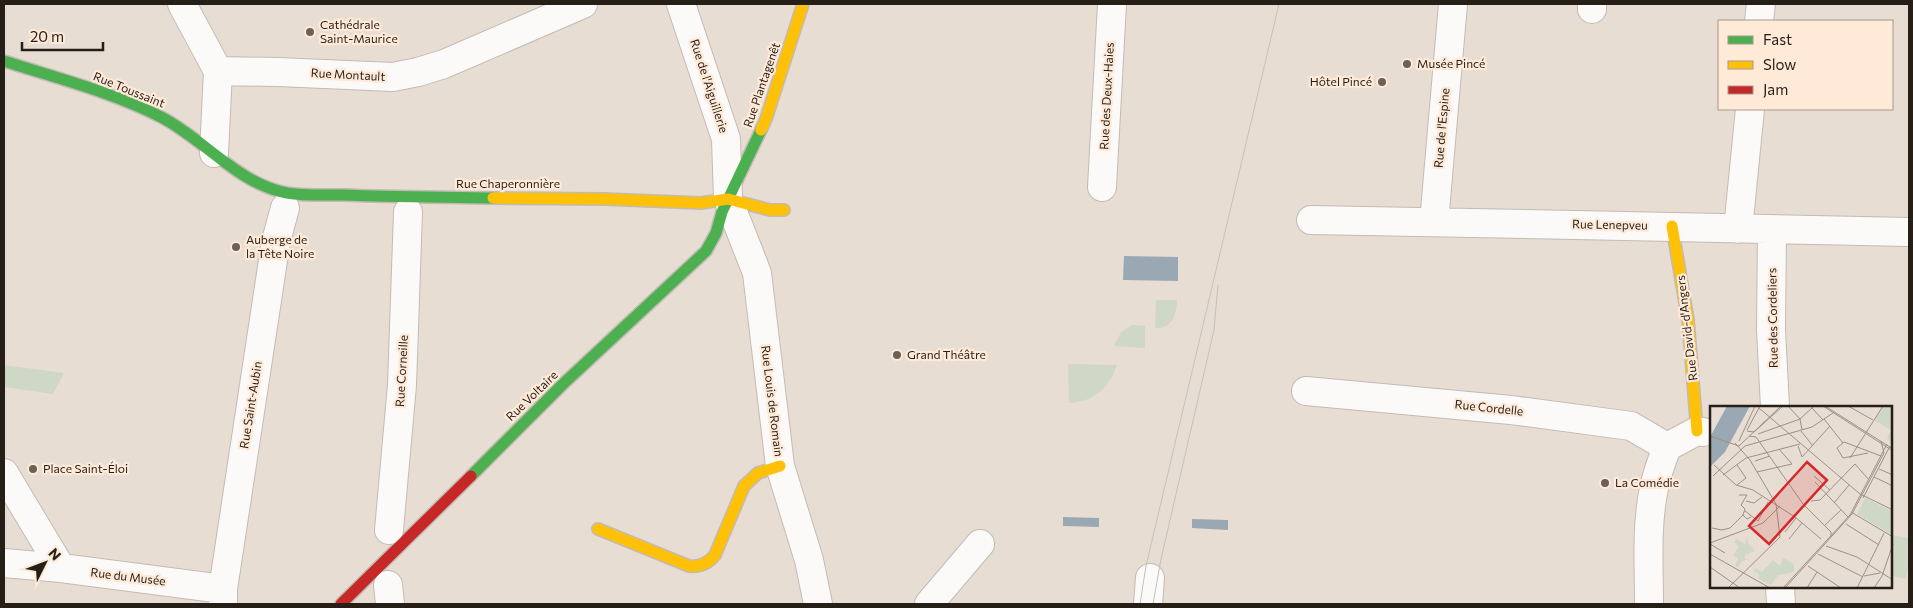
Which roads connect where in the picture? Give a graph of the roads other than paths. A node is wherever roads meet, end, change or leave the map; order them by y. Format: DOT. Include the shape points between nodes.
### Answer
graph roads {
  1 [pos="182,4"];
  2 [pos="583,4"];
  3 [pos="681,4"];
  4 [pos="803,4"];
  5 [pos="1112,4"];
  6 [pos="1453,4"];
  7 [pos="1761,4"];
  8 [pos="1759,20"];
  9 [pos="4,60"];
  10 [pos="218,71"];
  11 [pos="1750,110"];
  12 [pos="214,153"];
  13 [pos="1102,187"];
  14 [pos="728,199"];
  15 [pos="286,200"];
  16 [pos="784,210"];
  17 [pos="408,212"];
  18 [pos="1311,220"];
  19 [pos="1434,222"];
  20 [pos="1672,226"];
  21 [pos="1738,229"];
  22 [pos="1772,229"];
  23 [pos="1909,232"];
  24 [pos="1306,391"];
  25 [pos="1775,406"];
  26 [pos="1700,432"];
  27 [pos="1667,447"];
  28 [pos="780,466"];
  29 [pos="4,473"];
  30 [pos="598,529"];
  31 [pos="389,530"];
  32 [pos="980,544"];
  33 [pos="4,564"];
  34 [pos="61,568"];
  35 [pos="1150,578"];
  36 [pos="1780,588"];
  37 [pos="223,597"];
  38 [pos="341,604"];
  39 [pos="818,604"];
  40 [pos="929,604"];
  41 [pos="1148,604"];
  42 [pos="1649,604"];
  43 [pos="1781,604"];
  1 -- 10 [label="street"];
  2 -- 10 [label="street, Rue Montault" via="444,64 393,78"];
  3 -- 14 [label="street, Rue de l'Aiguillerie" via="726,139"];
  4 -- 14 [label="street, Rue Plantagenêt" via="762,130"];
  5 -- 13 [label="street, Rue des Deux-Haies"];
  6 -- 19 [label="street, Rue de l'Espine"];
  7 -- 8 [label="street"];
  9 -- 12 [label="street, Rue Toussaint" via="149,112 178,127"];
  10 -- 12 [label="street"];
  11 -- 21 [label="street"];
  12 -- 15 [label="street, Rue Toussaint" via="241,174"];
  14 -- 15 [label="street, Rue Chaperonnière" via="701,203 390,197"];
  14 -- 16 [label="street" via="770,210"];
  14 -- 28 [label="street, Rue Louis de Romain" via="758,278"];
  14 -- 38 [label="street, Rue Voltaire" via="706,251 563,384"];
  15 -- 37 [label="street, Rue Saint-Aubin" via="276,241"];
  17 -- 31 [label="street, Rue Corneille" via="402,385"];
  18 -- 19 [label="street, Rue Lenepveu"];
  19 -- 20 [label="street, Rue Lenepveu"];
  20 -- 21 [label="street, Rue Lenepveu"];
  20 -- 26 [label="street, Rue David-d'Angers" via="1688,320"];
  21 -- 22 [label="street, Rue Lenepveu"];
  22 -- 23 [label="street, Rue Lenepveu"];
  22 -- 25 [label="street, Rue des Cordeliers" via="1771,330"];
  24 -- 27 [label="street, Rue Cordelle" via="1511,410 1631,426"];
  26 -- 27 [label="street"];
  27 -- 42 [label="street" via="1654,488 1649,526"];
  28 -- 30 [label="street" via="758,473 744,486 715,554 706,565 689,566"];
  28 -- 39 [label="street, Rue Louis de Romain" via="809,560"];
  29 -- 34 [label="street"];
  32 -- 40 [label="street"];
  33 -- 34 [label="street, Rue du Musée"];
  34 -- 37 [label="street, Rue du Musée"];
  35 -- 41 [label="street"];
  36 -- 43 [label="street"];
}
